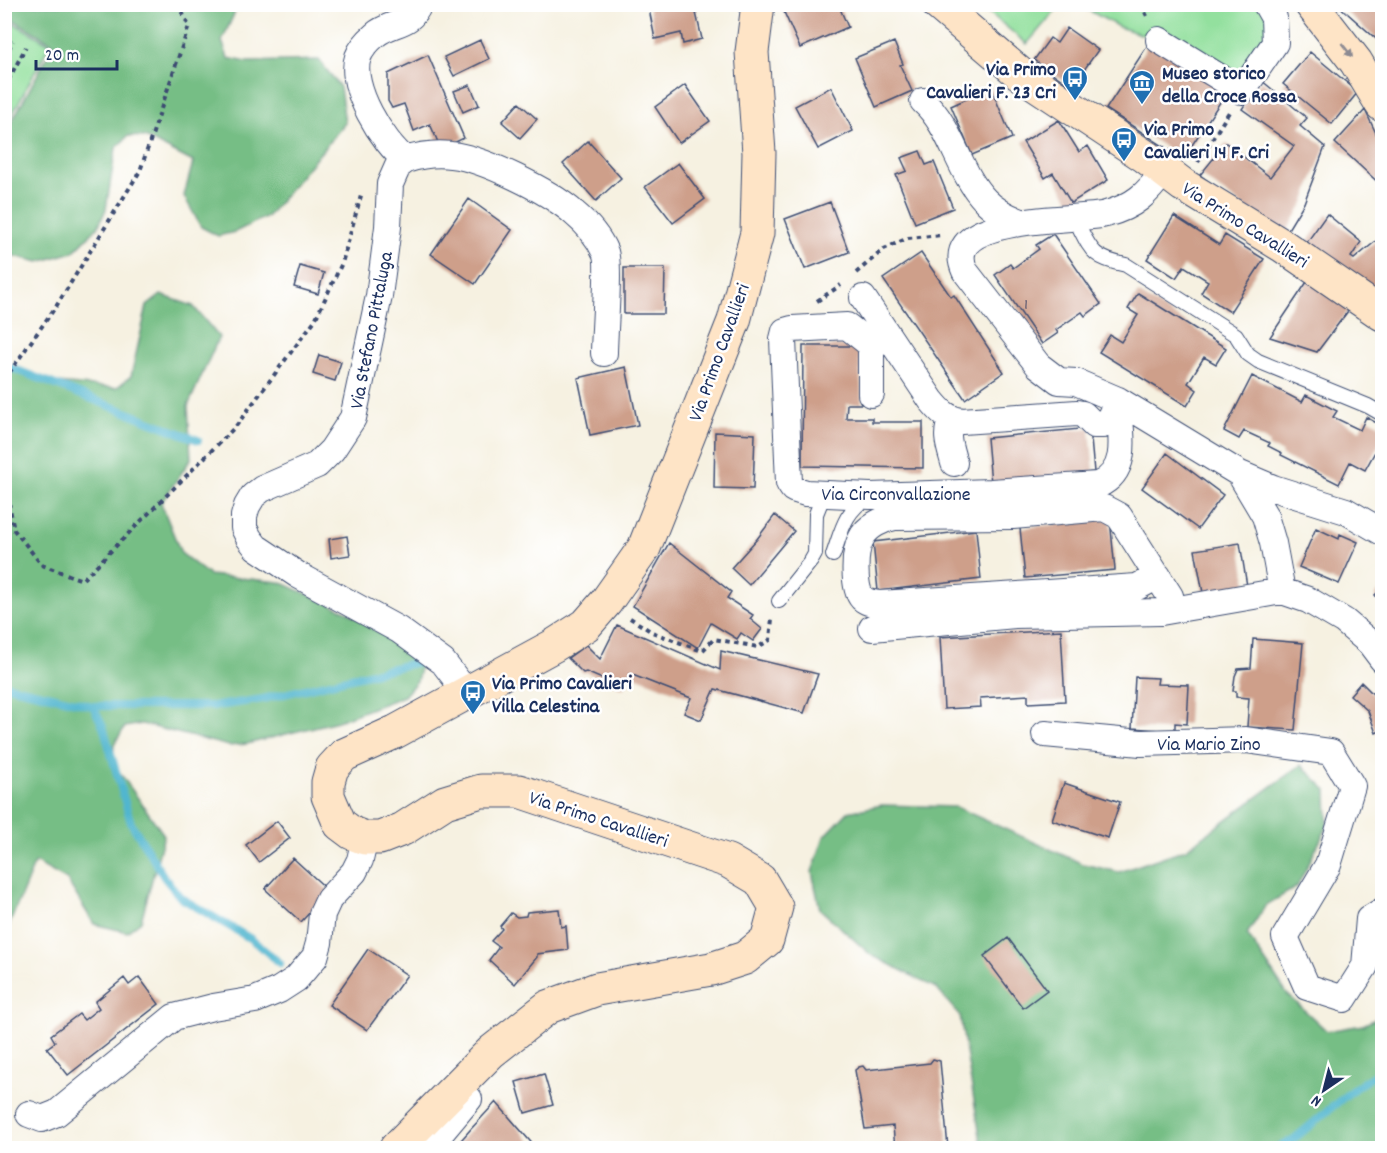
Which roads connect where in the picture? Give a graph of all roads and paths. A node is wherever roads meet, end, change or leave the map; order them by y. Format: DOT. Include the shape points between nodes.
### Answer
graph roads {
  1 [pos="178,4"];
  2 [pos="419,4"];
  3 [pos="758,4"];
  4 [pos="938,4"];
  5 [pos="1266,4"];
  6 [pos="1311,4"];
  7 [pos="1159,40"];
  8 [pos="13,41"];
  9 [pos="26,47"];
  10 [pos="4,57"];
  11 [pos="4,87"];
  12 [pos="1242,91"];
  13 [pos="923,101"];
  14 [pos="1383,105"];
  15 [pos="406,160"];
  16 [pos="1173,178"];
  17 [pos="363,188"];
  18 [pos="1075,219"];
  19 [pos="1021,222"];
  20 [pos="863,298"];
  21 [pos="1383,314"];
  22 [pos="604,353"];
  23 [pos="4,380"];
  24 [pos="871,394"];
  25 [pos="1118,400"];
  26 [pos="1383,414"];
  27 [pos="952,420"];
  28 [pos="954,463"];
  29 [pos="1240,474"];
  30 [pos="4,476"];
  31 [pos="824,494"];
  32 [pos="870,496"];
  33 [pos="1383,531"];
  34 [pos="833,555"];
  35 [pos="1158,576"];
  36 [pos="1282,591"];
  37 [pos="779,601"];
  38 [pos="606,602"];
  39 [pos="1173,609"];
  40 [pos="872,628"];
  41 [pos="1383,659"];
  42 [pos="467,693"];
  43 [pos="1045,734"];
  44 [pos="365,838"];
  45 [pos="1383,910"];
  46 [pos="470,1099"];
  47 [pos="29,1114"];
  48 [pos="396,1149"];
  49 [pos="428,1149"];
  1 -- 23 [label="path" via="189,26 140,171 57,305"];
  2 -- 15 [label="street" via="416,14 407,21 376,33 357,59 363,99 390,144"];
  3 -- 38 [label="main road, Via Primo Cavallieri" via="752,52 759,153 757,234 734,321 644,548"];
  4 -- 16 [label="main road, Via Primo Cavallieri" via="1019,73"];
  5 -- 12 [label="street" via="1274,18 1275,43"];
  6 -- 14 [label="main road, one-way"];
  7 -- 12 [label="street"];
  8 -- 10 [label="path"];
  9 -- 11 [label="path"];
  12 -- 16 [label="path"];
  13 -- 19 [label="street" via="934,111 984,200"];
  15 -- 22 [label="street" via="431,154 461,157 505,172 574,212 607,254"];
  15 -- 42 [label="street, Via Stefano Pittaluga" via="398,166 390,184 379,296 353,418 332,450 316,465 253,496 244,516 244,528 256,547 298,576 399,630 443,662"];
  16 -- 18 [label="street" via="1138,201 1106,214"];
  16 -- 21 [label="main road, Via Primo Cavallieri"];
  17 -- 30 [label="path" via="342,262 315,320 236,426 82,580 42,565 14,530"];
  18 -- 19 [label="street"];
  18 -- 26 [label="lane" via="1093,253 1126,266 1236,334 1258,362"];
  19 -- 25 [label="street" via="982,231 969,240 960,261 970,280 1038,365 1059,381 1076,382"];
  20 -- 27 [label="street" via="931,400"];
  24 -- 31 [label="street, Via Circonvallazione" via="871,345 847,326 784,331 789,483 799,492"];
  25 -- 27 [label="street" via="1103,424 1094,425 1077,413"];
  25 -- 29 [label="street"];
  25 -- 32 [label="street, Via Circonvallazione" via="1118,469 1098,485"];
  27 -- 28 [label="street" via="948,435"];
  29 -- 33 [label="street" via="1346,511"];
  29 -- 36 [label="street" via="1265,516"];
  31 -- 32 [label="street, Via Circonvallazione"];
  31 -- 37 [label="lane" via="816,514 815,554"];
  32 -- 34 [label="lane" via="845,519"];
  35 -- 35 [label="street" via="1119,516 1104,508 1012,516 883,519 861,538 855,578 861,597 880,604 1137,586"];
  35 -- 39 [label="street"];
  36 -- 39 [label="street"];
  36 -- 41 [label="street" via="1308,600 1344,621"];
  37 -- 38 [label="path" via="773,611 770,640 758,647 714,639 702,651 652,632"];
  38 -- 42 [label="main road, Via Primo Cavallieri" via="586,625"];
  39 -- 40 [label="street" via="1015,615"];
  42 -- 44 [label="main road, Via Primo Cavallieri" via="344,755 332,768 328,796 333,811 340,824"];
  43 -- 45 [label="street, Via Mario Zino" via="1141,743 1246,740 1331,752 1352,786 1328,864 1285,937 1307,987 1344,999 1365,966 1369,919"];
  44 -- 47 [label="street" via="354,873 329,899 322,914 315,957 296,979 255,1000 174,1017 57,1113 42,1119"];
  44 -- 48 [label="main road, Via Primo Cavallieri" via="380,838 403,829 445,802 481,791 519,791 728,861 760,880 776,907 767,940 744,958 711,969 597,989 548,1007 491,1052"];
  46 -- 49 [label="street"];
}
